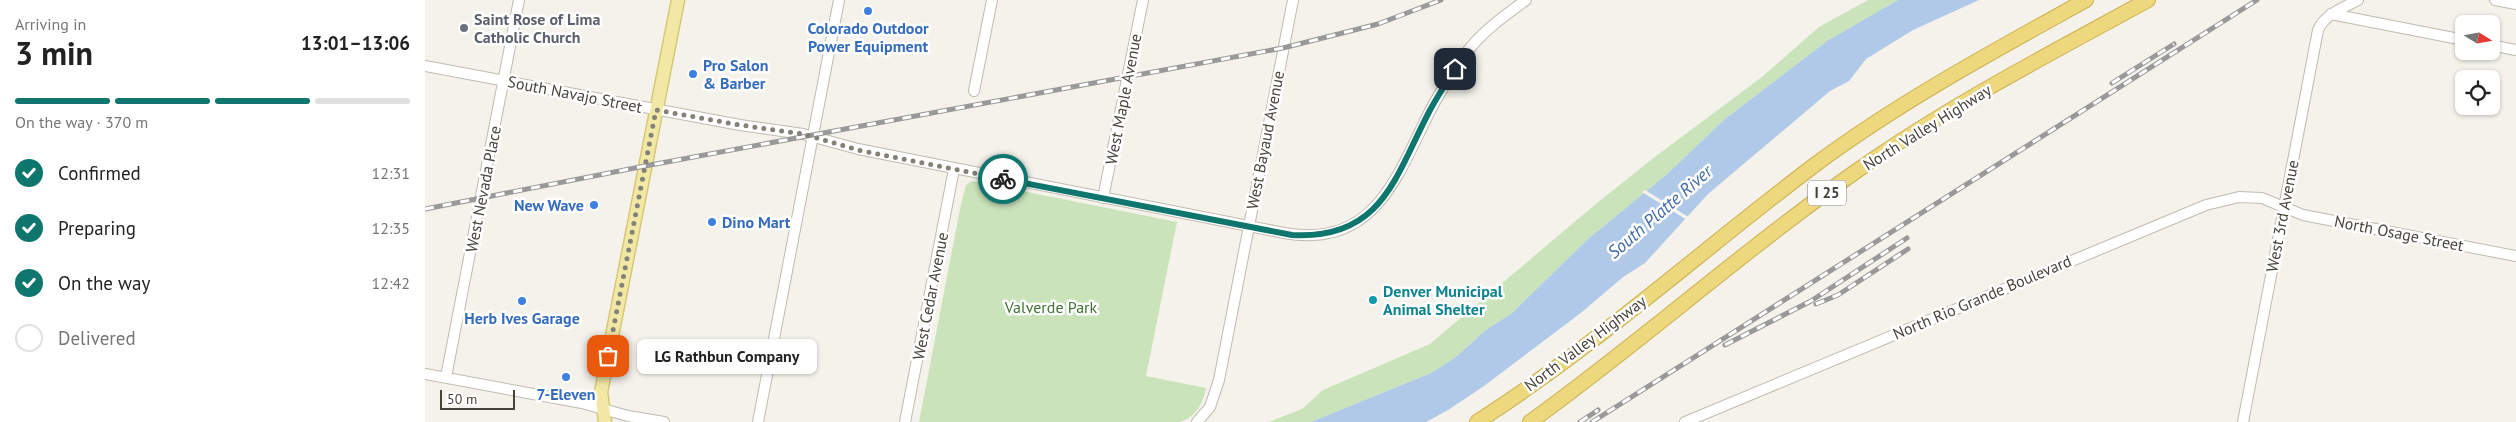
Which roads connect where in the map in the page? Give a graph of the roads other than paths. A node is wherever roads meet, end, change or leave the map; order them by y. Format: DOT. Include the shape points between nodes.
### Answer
graph roads {
  1 [pos="519,0"];
  2 [pos="678,0"];
  3 [pos="839,0"];
  4 [pos="991,0"];
  5 [pos="1143,0"];
  6 [pos="1293,0"];
  7 [pos="1526,0"];
  8 [pos="2086,0"];
  9 [pos="2148,0"];
  10 [pos="2358,0"];
  11 [pos="2495,0"];
  12 [pos="2516,4"];
  13 [pos="2331,14"];
  14 [pos="2455,38"];
  15 [pos="2500,47"];
  16 [pos="2516,50"];
  17 [pos="425,66"];
  18 [pos="504,80"];
  19 [pos="973,91"];
  20 [pos="656,110"];
  21 [pos="813,136"];
  22 [pos="955,169"];
  23 [pos="1103,198"];
  24 [pos="2284,206"];
  25 [pos="1249,226"];
  26 [pos="2516,256"];
  27 [pos="425,374"];
  28 [pos="446,377"];
  29 [pos="602,407"];
  30 [pos="596,422"];
  31 [pos="605,422"];
  32 [pos="664,422"];
  33 [pos="757,422"];
  34 [pos="905,422"];
  35 [pos="1197,422"];
  36 [pos="1477,422"];
  37 [pos="1530,422"];
  38 [pos="1685,422"];
  39 [pos="2243,422"];
  1 -- 18 [label="street, West Nevada Place"];
  2 -- 20 [label="main road"];
  3 -- 21 [label="street"];
  4 -- 19 [label="street"];
  5 -- 23 [label="street, West Maple Avenue"];
  6 -- 25 [label="street, West Bayaud Avenue"];
  7 -- 25 [label="street, South Navajo Street" via="1503,16 1465,53 1429,112 1387,195 1368,215 1342,229 1318,235 1292,235"];
  8 -- 36 [label="highway, North Valley Highway / I 25" via="1949,76 1845,144"];
  9 -- 37 [label="highway, North Valley Highway / I 25" via="1978,93 1877,157"];
  10 -- 13 [label="street"];
  11 -- 12 [label="street"];
  13 -- 14 [label="street"];
  13 -- 24 [label="street, West 3rd Avenue" via="2318,30"];
  15 -- 16 [label="street"];
  17 -- 18 [label="street, South Navajo Street"];
  18 -- 20 [label="street, South Navajo Street"];
  18 -- 28 [label="street, West Nevada Place"];
  20 -- 21 [label="street, South Navajo Street"];
  20 -- 29 [label="main road" via="601,392"];
  21 -- 22 [label="street, South Navajo Street" via="841,146"];
  21 -- 33 [label="street"];
  22 -- 23 [label="street, South Navajo Street"];
  22 -- 34 [label="street, West Cedar Avenue"];
  23 -- 25 [label="street, South Navajo Street"];
  24 -- 26 [label="street, North Osage Street" via="2303,215"];
  24 -- 38 [label="street, North Rio Grande Boulevard" via="2270,199 2251,197 2227,199 2206,206"];
  24 -- 39 [label="street, West 3rd Avenue"];
  25 -- 35 [label="street, West Bayaud Avenue" via="1215,395 1209,410"];
  27 -- 28 [label="street"];
  28 -- 29 [label="street"];
  29 -- 30 [label="main road"];
  29 -- 31 [label="main road"];
  29 -- 32 [label="street" via="628,416"];
}
